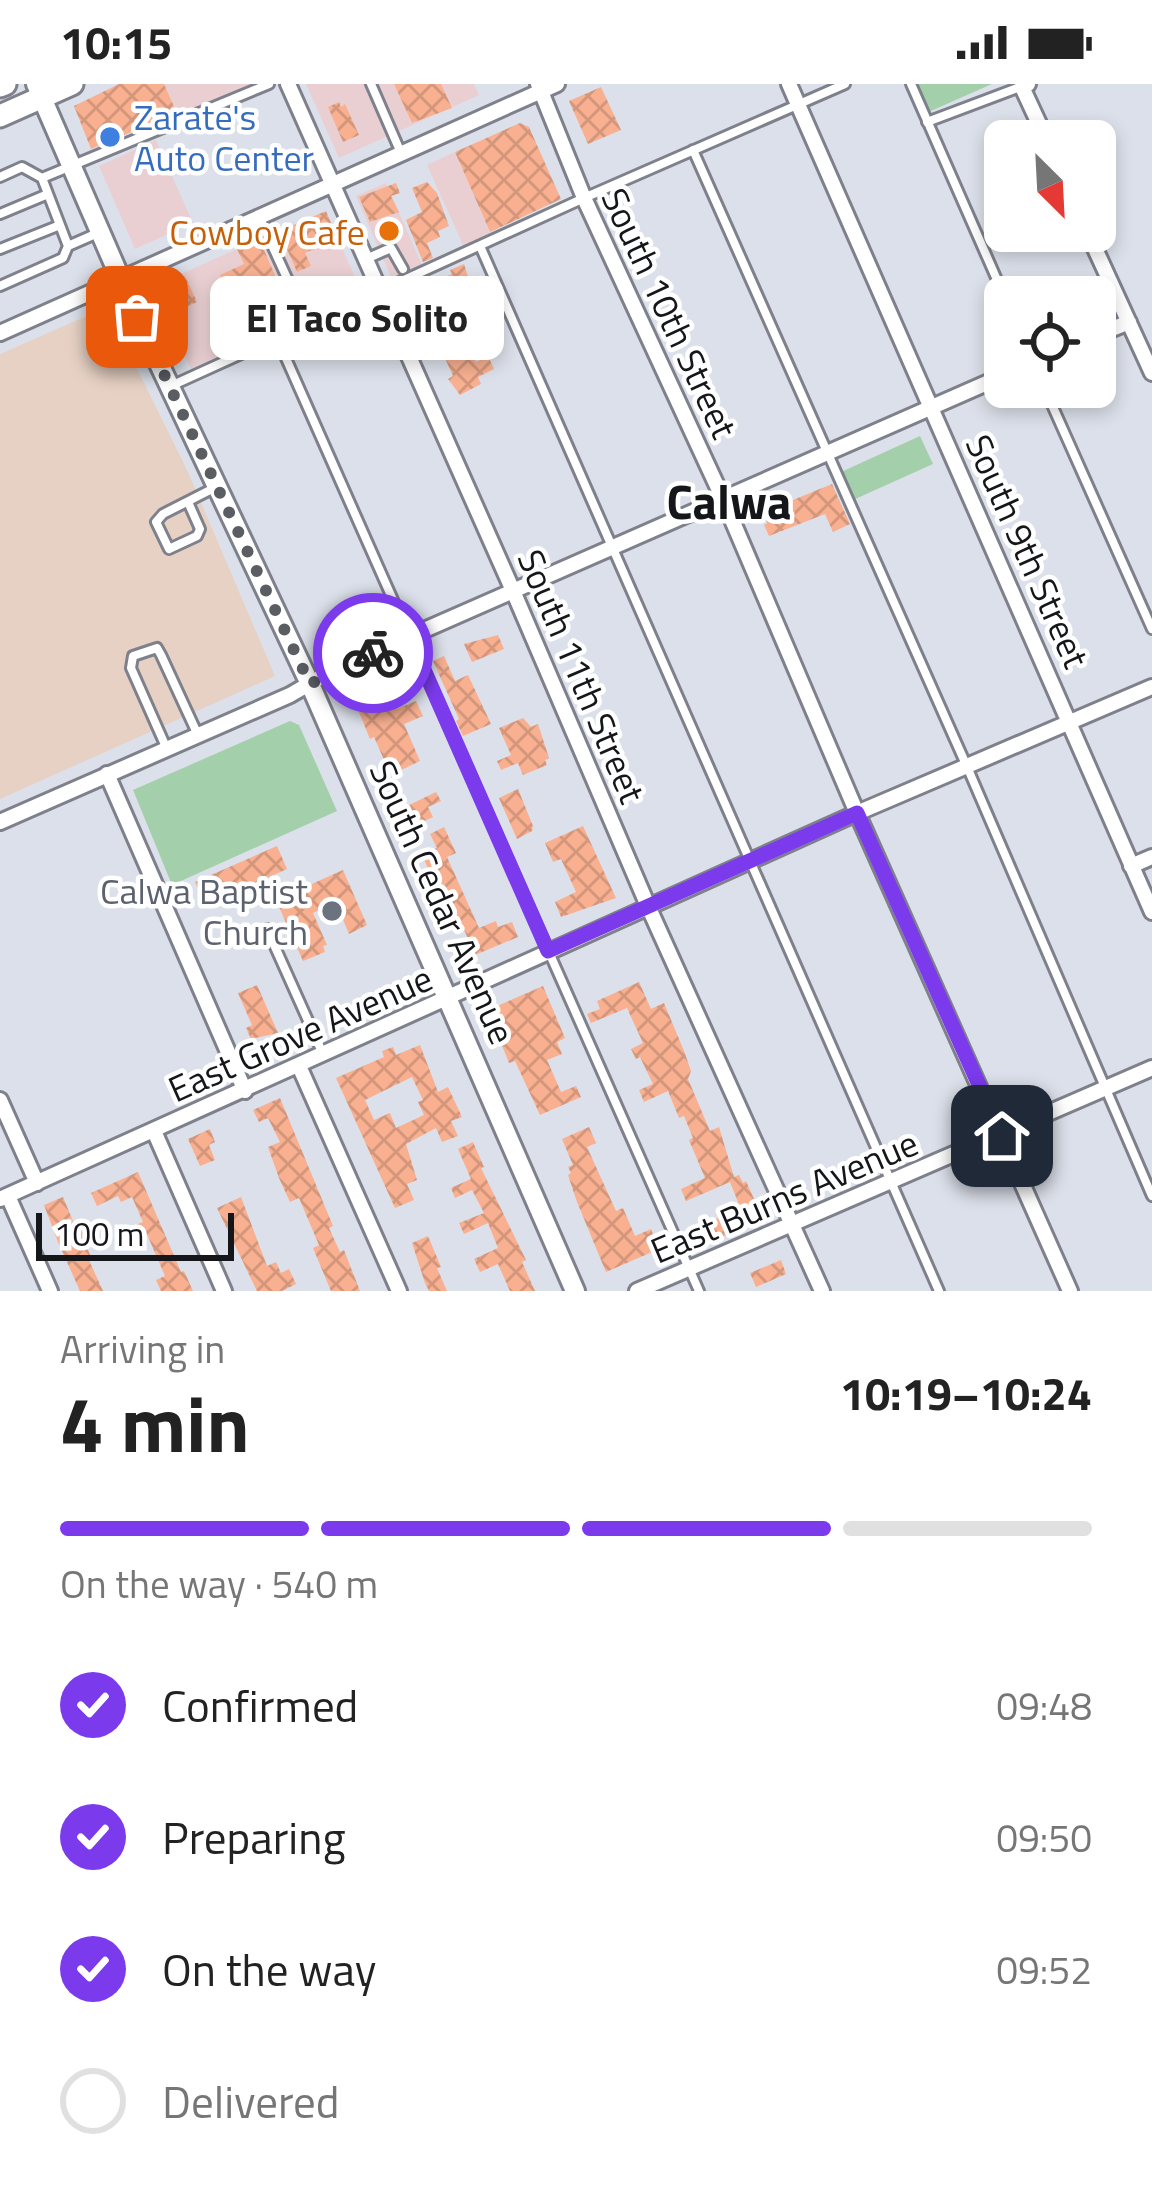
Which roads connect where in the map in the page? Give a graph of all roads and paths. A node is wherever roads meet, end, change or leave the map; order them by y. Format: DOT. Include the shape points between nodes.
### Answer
graph roads {
  1 [pos="72,84"];
  2 [pos="269,84"];
  3 [pos="288,84"];
  4 [pos="371,84"];
  5 [pos="557,84"];
  6 [pos="789,84"];
  7 [pos="845,84"];
  8 [pos="911,84"];
  9 [pos="1025,85"];
  10 [pos="540,88"];
  11 [pos="39,91"];
  12 [pos="798,104"];
  13 [pos="0,116"];
  14 [pos="1038,120"];
  15 [pos="927,122"];
  16 [pos="693,150"];
  17 [pos="402,154"];
  18 [pos="73,167"];
  19 [pos="0,177"];
  20 [pos="42,178"];
  21 [pos="335,184"];
  22 [pos="48,194"];
  23 [pos="584,198"];
  24 [pos="0,214"];
  25 [pos="260,218"];
  26 [pos="60,225"];
  27 [pos="101,231"];
  28 [pos="68,246"];
  29 [pos="480,246"];
  30 [pos="0,249"];
  31 [pos="1097,252"];
  32 [pos="364,260"];
  33 [pos="403,269"];
  34 [pos="995,276"];
  35 [pos="123,279"];
  36 [pos="0,286"];
  37 [pos="379,293"];
  38 [pos="1129,322"];
  39 [pos="308,325"];
  40 [pos="1116,327"];
  41 [pos="0,334"];
  42 [pos="277,338"];
  43 [pos="1152,374"];
  44 [pos="984,384"];
  45 [pos="170,386"];
  46 [pos="932,407"];
  47 [pos="1053,408"];
  48 [pos="830,454"];
  49 [pos="217,487"];
  50 [pos="724,501"];
  51 [pos="188,502"];
  52 [pos="616,548"];
  53 [pos="514,592"];
  54 [pos="1152,629"];
  55 [pos="410,638"];
  56 [pos="310,684"];
  57 [pos="1152,688"];
  58 [pos="1071,723"];
  59 [pos="197,733"];
  60 [pos="166,747"];
  61 [pos="968,769"];
  62 [pos="107,774"];
  63 [pos="857,813"];
  64 [pos="0,822"];
  65 [pos="1152,857"];
  66 [pos="748,862"];
  67 [pos="1131,866"];
  68 [pos="648,907"];
  69 [pos="1152,912"];
  70 [pos="267,929"];
  71 [pos="548,951"];
  72 [pos="450,998"];
  73 [pos="324,1055"];
  74 [pos="299,1066"];
  75 [pos="1152,1068"];
  76 [pos="245,1090"];
  77 [pos="1106,1090"];
  78 [pos="0,1100"];
  79 [pos="154,1131"];
  80 [pos="1002,1136"];
  81 [pos="37,1183"];
  82 [pos="890,1183"];
  83 [pos="1152,1196"];
  84 [pos="4,1197"];
  85 [pos="792,1224"];
  86 [pos="689,1269"];
  87 [pos="50,1291"];
  88 [pos="224,1291"];
  89 [pos="399,1291"];
  90 [pos="575,1291"];
  91 [pos="637,1291"];
  92 [pos="699,1291"];
  93 [pos="822,1291"];
  94 [pos="939,1291"];
  95 [pos="1070,1291"];
  1 -- 11 [label="main road"];
  2 -- 18 [label="lane"];
  3 -- 21 [label="street, South 11th Street"];
  4 -- 17 [label="lane"];
  5 -- 10 [label="street"];
  6 -- 12 [label="street, South 9th Street"];
  7 -- 12 [label="lane"];
  8 -- 15 [label="lane"];
  9 -- 14 [label="street"];
  9 -- 15 [label="lane"];
  10 -- 17 [label="street"];
  10 -- 23 [label="street, South 10th Street"];
  11 -- 13 [label="main road"];
  11 -- 18 [label="main road, South Cedar Avenue"];
  12 -- 16 [label="lane"];
  12 -- 46 [label="street, South 9th Street"];
  15 -- 34 [label="lane"];
  16 -- 23 [label="lane"];
  16 -- 48 [label="lane"];
  17 -- 21 [label="street"];
  18 -- 20 [label="lane"];
  18 -- 27 [label="main road, South Cedar Avenue"];
  19 -- 20 [label="lane" via="22,167"];
  20 -- 22 [label="lane"];
  21 -- 25 [label="street"];
  21 -- 32 [label="street, South 11th Street"];
  22 -- 24 [label="lane"];
  22 -- 26 [label="lane"];
  23 -- 29 [label="lane"];
  23 -- 50 [label="street, South 10th Street"];
  25 -- 35 [label="street"];
  25 -- 39 [label="lane"];
  26 -- 28 [label="lane"];
  26 -- 30 [label="lane"];
  27 -- 28 [label="lane"];
  27 -- 35 [label="main road, South Cedar Avenue"];
  28 -- 36 [label="lane" via="63,258"];
  29 -- 37 [label="lane"];
  29 -- 52 [label="lane"];
  31 -- 38 [label="street"];
  32 -- 33 [label="lane" via="392,248"];
  32 -- 37 [label="street, South 11th Street"];
  35 -- 41 [label="street"];
  35 -- 45 [label="main road, South Cedar Avenue"];
  37 -- 39 [label="lane"];
  37 -- 53 [label="street, South 11th Street"];
  38 -- 40 [label="street"];
  38 -- 43 [label="street"];
  39 -- 42 [label="lane"];
  42 -- 45 [label="lane"];
  42 -- 55 [label="lane"];
  44 -- 46 [label="street"];
  45 -- 49 [label="main road, South Cedar Avenue"];
  46 -- 48 [label="street"];
  46 -- 58 [label="street, South 9th Street"];
  47 -- 54 [label="lane"];
  48 -- 50 [label="street"];
  48 -- 61 [label="lane"];
  49 -- 51 [label="lane"];
  49 -- 56 [label="main road, South Cedar Avenue"];
  50 -- 52 [label="street"];
  50 -- 63 [label="street, South 10th Street"];
  51 -- 51 [label="lane" via="156,521 170,549 200,529"];
  52 -- 53 [label="street"];
  52 -- 66 [label="lane"];
  53 -- 55 [label="street"];
  53 -- 68 [label="street, South 11th Street"];
  55 -- 56 [label="street"];
  55 -- 71 [label="lane"];
  56 -- 59 [label="street"];
  56 -- 72 [label="main road, South Cedar Avenue"];
  57 -- 58 [label="street, East Grove Avenue"];
  58 -- 61 [label="street, East Grove Avenue"];
  58 -- 67 [label="street, South 9th Street"];
  59 -- 60 [label="street"];
  59 -- 60 [label="lane" via="161,655 150,648 133,656 130,668"];
  60 -- 62 [label="street"];
  61 -- 63 [label="street, East Grove Avenue"];
  61 -- 77 [label="lane"];
  62 -- 64 [label="street"];
  62 -- 76 [label="street"];
  63 -- 66 [label="street, East Grove Avenue"];
  63 -- 80 [label="street, South 10th Street"];
  65 -- 67 [label="street"];
  66 -- 68 [label="street, East Grove Avenue"];
  66 -- 82 [label="lane"];
  67 -- 69 [label="street, South 9th Street"];
  68 -- 71 [label="street, East Grove Avenue"];
  68 -- 85 [label="street, South 11th Street"];
  70 -- 73 [label="lane"];
  71 -- 72 [label="street, East Grove Avenue"];
  71 -- 86 [label="lane"];
  72 -- 73 [label="street, East Grove Avenue"];
  72 -- 90 [label="main road, South Cedar Avenue"];
  73 -- 74 [label="street, East Grove Avenue"];
  74 -- 76 [label="street, East Grove Avenue"];
  74 -- 89 [label="street"];
  75 -- 77 [label="street, East Burns Avenue"];
  76 -- 79 [label="street, East Grove Avenue"];
  77 -- 80 [label="street, East Burns Avenue"];
  77 -- 83 [label="lane"];
  78 -- 81 [label="street"];
  79 -- 81 [label="street, East Grove Avenue"];
  79 -- 88 [label="street"];
  80 -- 82 [label="street, East Burns Avenue"];
  80 -- 95 [label="street, South 10th Street"];
  81 -- 84 [label="street, East Grove Avenue"];
  82 -- 85 [label="street, East Burns Avenue"];
  82 -- 94 [label="lane"];
  84 -- 87 [label="street"];
  85 -- 86 [label="street, East Burns Avenue"];
  85 -- 93 [label="street, South 11th Street"];
  86 -- 91 [label="street, East Burns Avenue"];
  86 -- 92 [label="lane"];
}
